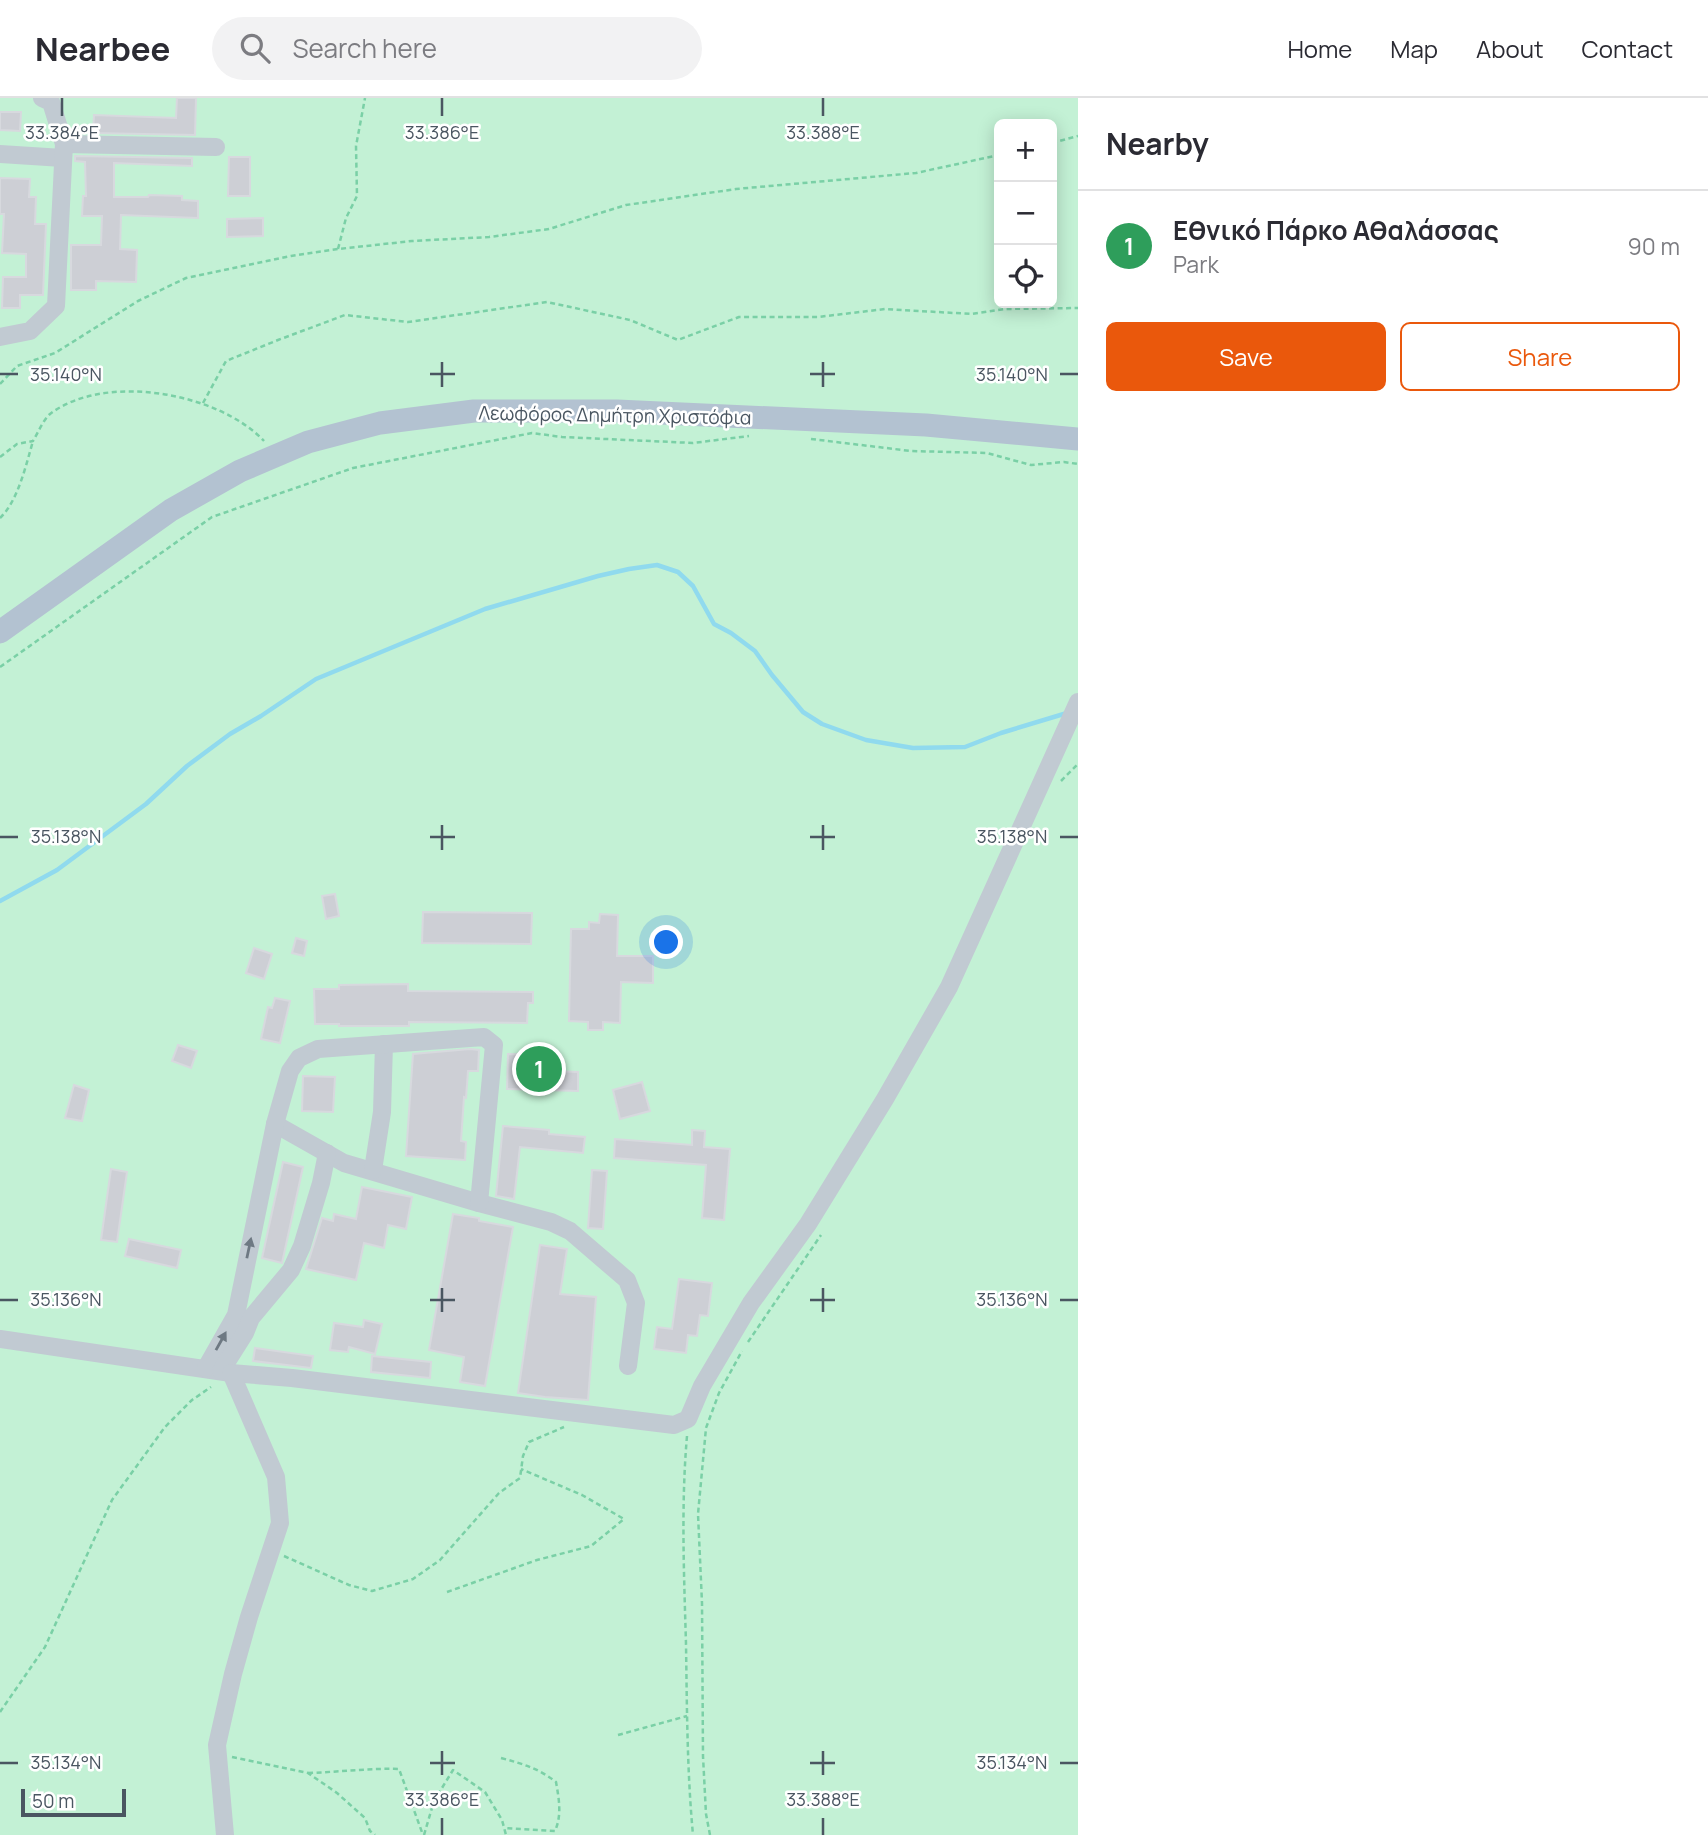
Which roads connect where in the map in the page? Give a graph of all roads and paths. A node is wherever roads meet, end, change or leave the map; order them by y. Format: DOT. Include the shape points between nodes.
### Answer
graph roads {
  1 [pos="42,98"];
  2 [pos="365,98"];
  3 [pos="1078,136"];
  4 [pos="1057,142"];
  5 [pos="216,147"];
  6 [pos="64,151"];
  7 [pos="0,154"];
  8 [pos="994,156"];
  9 [pos="338,249"];
  10 [pos="1078,308"];
  11 [pos="0,337"];
  12 [pos="0,384"];
  13 [pos="203,403"];
  14 [pos="754,436"];
  15 [pos="806,439"];
  16 [pos="1078,439"];
  17 [pos="33,441"];
  18 [pos="276,456"];
  19 [pos="0,457"];
  20 [pos="1078,464"];
  21 [pos="0,518"];
  22 [pos="0,632"];
  23 [pos="0,667"];
  24 [pos="1077,705"];
  25 [pos="1078,764"];
  26 [pos="1057,787"];
  27 [pos="383,1044"];
  28 [pos="275,1124"];
  29 [pos="327,1153"];
  30 [pos="373,1170"];
  31 [pos="479,1203"];
  32 [pos="822,1233"];
  33 [pos="243,1317"];
  34 [pos="0,1339"];
  35 [pos="628,1366"];
  36 [pos="219,1371"];
  37 [pos="589,1415"];
  38 [pos="688,1419"];
  39 [pos="521,1469"];
  40 [pos="271,1550"];
  41 [pos="447,1592"];
  42 [pos="0,1712"];
  43 [pos="687,1716"];
  44 [pos="618,1735"];
  45 [pos="218,1754"];
  46 [pos="501,1758"];
  47 [pos="308,1773"];
  48 [pos="504,1828"];
  49 [pos="225,1835"];
  50 [pos="375,1835"];
  51 [pos="423,1835"];
  52 [pos="506,1835"];
  53 [pos="693,1835"];
  54 [pos="710,1835"];
  1 -- 6 [label="street" via="51,102"];
  2 -- 9 [label="path" via="356,146 357,196"];
  3 -- 4 [label="path"];
  5 -- 6 [label="street"];
  6 -- 7 [label="street"];
  6 -- 11 [label="street" via="56,306 30,331"];
  8 -- 9 [label="path" via="916,173 736,189 626,205 548,229"];
  9 -- 12 [label="path" via="186,278 138,301 55,353 17,366"];
  10 -- 13 [label="path" via="972,314 885,309 818,317 739,317 678,340 631,320 547,302 408,322 345,315 226,361"];
  13 -- 17 [label="path" via="162,393 121,391 79,398 48,415"];
  13 -- 18 [label="path" via="256,432"];
  14 -- 23 [label="path" via="693,443 532,433 353,468 212,517"];
  15 -- 20 [label="path" via="911,451 988,453 1031,465"];
  16 -- 18 [label="main road, Λεωφόρος Δημήτρη Χριστόφια" via="912,424 617,411 474,411 380,423 308,442"];
  17 -- 19 [label="path" via="17,444"];
  17 -- 21 [label="path" via="23,477"];
  18 -- 22 [label="main road, Λεωφόρος Δημήτρη Χριστόφια" via="171,510"];
  24 -- 38 [label="street" via="949,987 808,1224 751,1303 702,1385"];
  25 -- 26 [label="path"];
  27 -- 28 [label="street" via="318,1049 299,1058 290,1070"];
  27 -- 30 [label="street" via="382,1112"];
  27 -- 31 [label="street" via="484,1037 494,1045"];
  28 -- 29 [label="street"];
  33 -- 28 [label="street, one-way"];
  29 -- 30 [label="street"];
  29 -- 33 [label="street" via="291,1270"];
  30 -- 31 [label="street"];
  31 -- 35 [label="street" via="570,1231 627,1280 636,1303"];
  32 -- 54 [label="path" via="746,1344 706,1428 698,1514 703,1756"];
  33 -- 36 [label="street"];
  34 -- 36 [label="street"];
  36 -- 37 [label="street"];
  36 -- 40 [label="street" via="276,1477 280,1522"];
  36 -- 42 [label="path" via="165,1427 112,1500 44,1647"];
  37 -- 38 [label="street" via="674,1425"];
  37 -- 39 [label="path" via="529,1442"];
  38 -- 43 [label="path" via="683,1485"];
  39 -- 40 [label="path" via="520,1478 499,1493 440,1560 413,1579 372,1591"];
  39 -- 41 [label="path" via="624,1519 592,1546"];
  40 -- 45 [label="street" via="233,1674"];
  43 -- 44 [label="path"];
  43 -- 53 [label="path"];
  45 -- 47 [label="path"];
  45 -- 49 [label="street"];
  46 -- 48 [label="path" via="543,1772 556,1782 560,1820 555,1830"];
  47 -- 50 [label="path" via="338,1793 365,1818"];
  47 -- 51 [label="path" via="399,1769"];
  48 -- 51 [label="path" via="485,1792 453,1770 434,1801"];
  48 -- 52 [label="path"];
}
